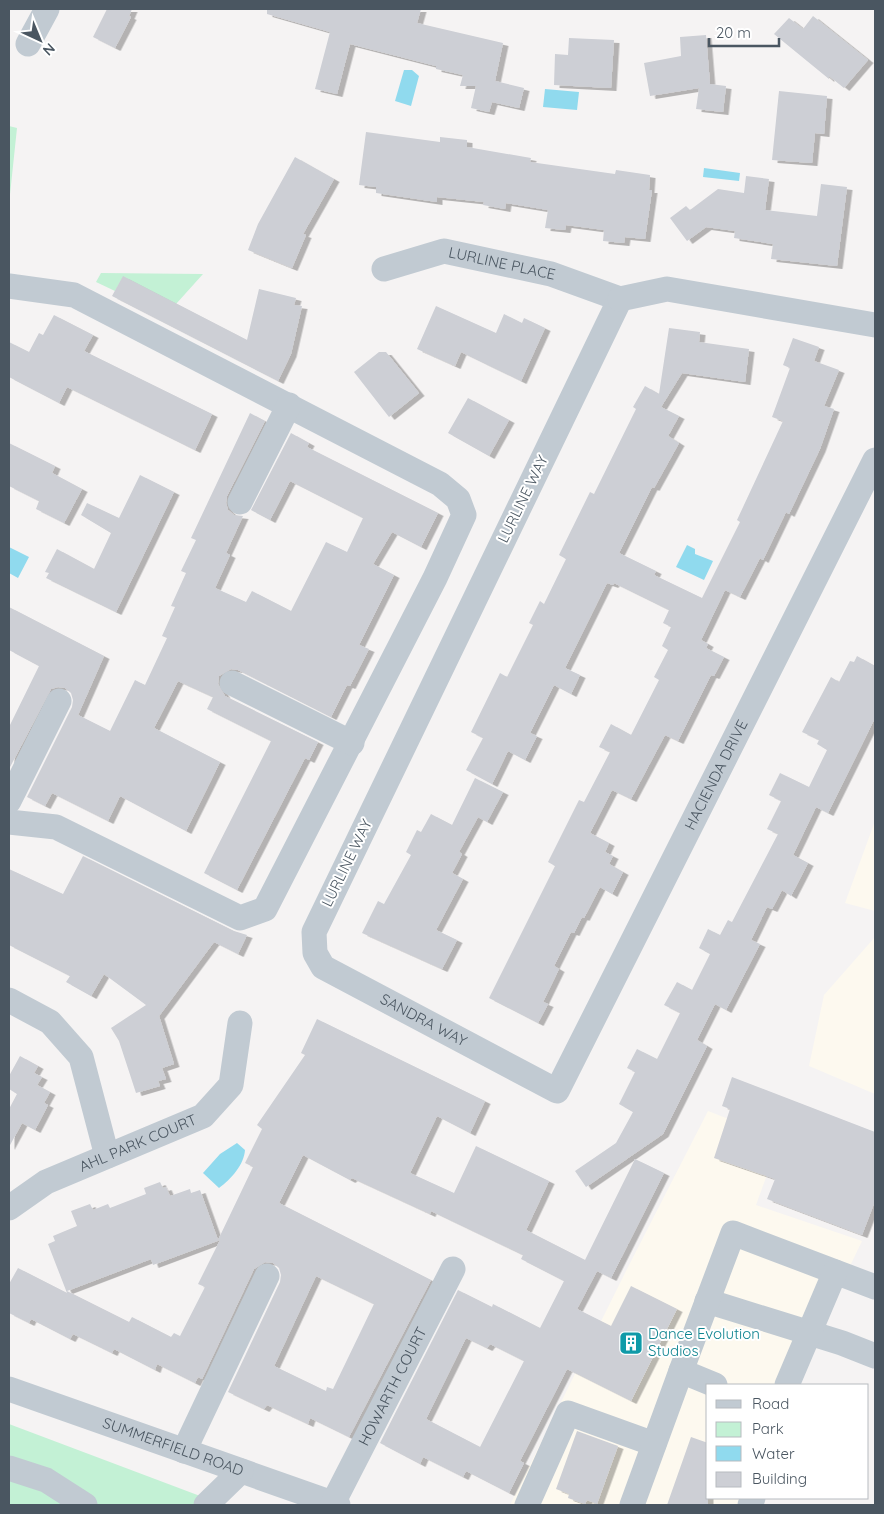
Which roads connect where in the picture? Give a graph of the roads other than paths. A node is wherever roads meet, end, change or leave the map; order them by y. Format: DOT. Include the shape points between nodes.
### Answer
graph roads {
  1 [pos="47,9"];
  2 [pos="28,44"];
  3 [pos="384,269"];
  4 [pos="9,286"];
  5 [pos="620,299"];
  6 [pos="875,325"];
  7 [pos="289,405"];
  8 [pos="875,460"];
  9 [pos="240,502"];
  10 [pos="232,683"];
  11 [pos="59,701"];
  12 [pos="352,743"];
  13 [pos="9,801"];
  14 [pos="9,822"];
  15 [pos="314,932"];
  16 [pos="9,1000"];
  17 [pos="240,1023"];
  18 [pos="557,1091"];
  19 [pos="107,1156"];
  20 [pos="9,1208"];
  21 [pos="453,1269"];
  22 [pos="834,1272"];
  23 [pos="267,1276"];
  24 [pos="875,1287"];
  25 [pos="707,1300"];
  26 [pos="809,1334"];
  27 [pos="875,1356"];
  28 [pos="681,1371"];
  29 [pos="713,1384"];
  30 [pos="787,1384"];
  31 [pos="9,1389"];
  32 [pos="654,1444"];
  33 [pos="184,1451"];
  34 [pos="9,1468"];
  35 [pos="241,1472"];
  36 [pos="335,1504"];
  37 [pos="85,1505"];
  38 [pos="206,1505"];
  39 [pos="527,1505"];
  40 [pos="632,1505"];
  1 -- 2 [label="street"];
  3 -- 5 [label="street, LURLINE PLACE" via="444,251 550,274"];
  4 -- 7 [label="street" via="74,295"];
  5 -- 6 [label="street" via="667,289"];
  5 -- 15 [label="street, LURLINE WAY"];
  7 -- 9 [label="street"];
  7 -- 12 [label="street" via="440,484 458,499 464,515"];
  8 -- 18 [label="street, HACIENDA DRIVE"];
  10 -- 12 [label="street"];
  11 -- 13 [label="street"];
  12 -- 14 [label="street" via="265,909 240,918 56,827"];
  15 -- 18 [label="street, SANDRA WAY" via="315,953 323,967"];
  16 -- 19 [label="street" via="50,1022 81,1058"];
  17 -- 19 [label="street, AHL PARK COURT" via="231,1085 203,1116"];
  19 -- 20 [label="street, AHL PARK COURT" via="46,1182"];
  21 -- 36 [label="street, HOWARTH COURT"];
  22 -- 24 [label="street"];
  22 -- 25 [label="street" via="733,1233"];
  22 -- 26 [label="street"];
  23 -- 33 [label="street"];
  25 -- 26 [label="street"];
  25 -- 28 [label="street"];
  26 -- 27 [label="street"];
  26 -- 30 [label="street"];
  28 -- 29 [label="street"];
  28 -- 32 [label="street"];
  31 -- 33 [label="street, SUMMERFIELD ROAD"];
  32 -- 39 [label="street" via="568,1413"];
  32 -- 40 [label="street"];
  33 -- 35 [label="street, SUMMERFIELD ROAD"];
  34 -- 37 [label="street" via="46,1480"];
  35 -- 36 [label="street, SUMMERFIELD ROAD"];
  35 -- 38 [label="street"];
}
